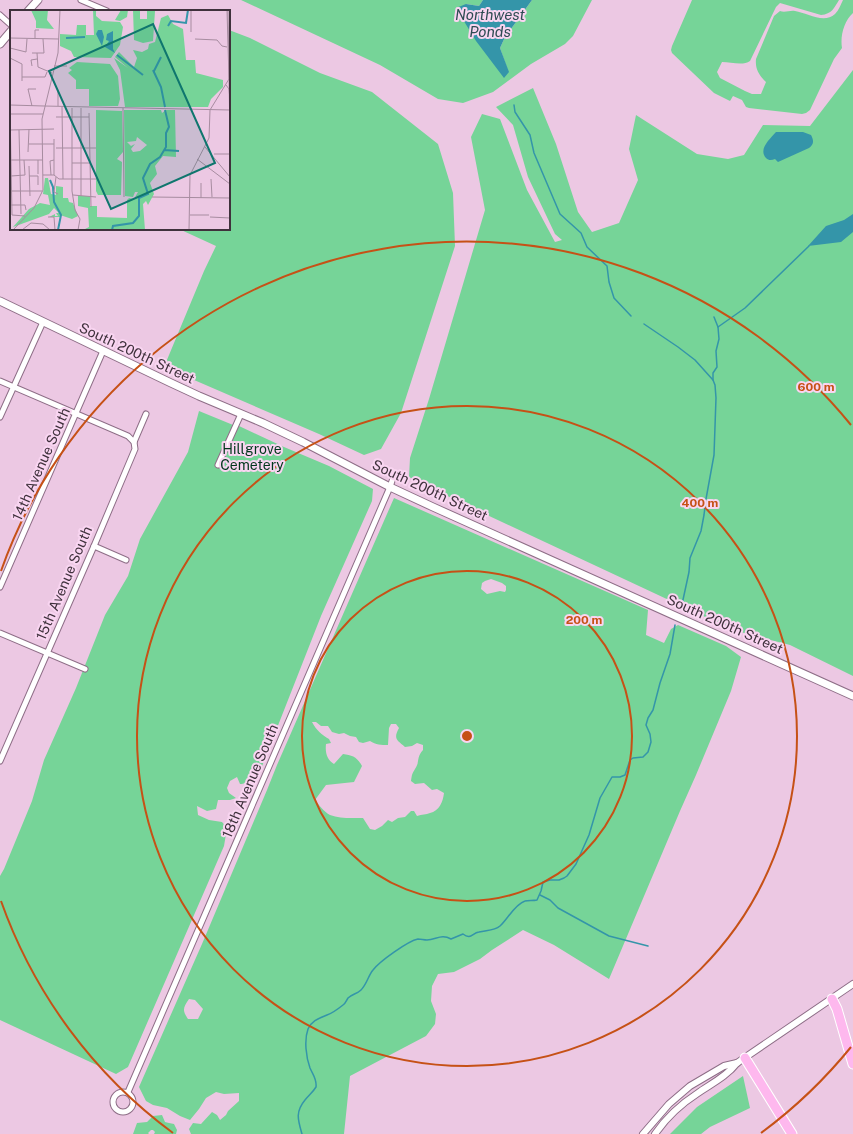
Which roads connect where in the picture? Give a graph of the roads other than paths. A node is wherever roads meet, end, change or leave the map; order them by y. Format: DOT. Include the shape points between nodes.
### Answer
graph roads {
  1 [pos="38,0"];
  2 [pos="82,0"];
  3 [pos="29,10"];
  4 [pos="104,10"];
  5 [pos="0,15"];
  6 [pos="10,24"];
  7 [pos="10,32"];
  8 [pos="0,44"];
  9 [pos="0,301"];
  10 [pos="43,322"];
  11 [pos="103,351"];
  12 [pos="0,381"];
  13 [pos="13,387"];
  14 [pos="76,414"];
  15 [pos="146,414"];
  16 [pos="241,414"];
  17 [pos="0,417"];
  18 [pos="134,442"];
  19 [pos="218,464"];
  20 [pos="393,478"];
  21 [pos="390,487"];
  22 [pos="94,546"];
  23 [pos="126,560"];
  24 [pos="0,587"];
  25 [pos="0,632"];
  26 [pos="47,653"];
  27 [pos="85,668"];
  28 [pos="853,696"];
  29 [pos="0,760"];
  30 [pos="853,984"];
  31 [pos="832,999"];
  32 [pos="741,1061"];
  33 [pos="853,1064"];
  34 [pos="128,1092"];
  35 [pos="644,1134"];
  36 [pos="655,1134"];
  37 [pos="792,1134"];
  1 -- 3 [label="main road"];
  2 -- 4 [label="street"];
  5 -- 6 [label="street"];
  7 -- 8 [label="main road"];
  9 -- 10 [label="main road, South 200th Street"];
  10 -- 11 [label="main road, South 200th Street"];
  10 -- 13 [label="street"];
  11 -- 14 [label="street, 14th Avenue South"];
  11 -- 16 [label="main road, South 200th Street"];
  12 -- 13 [label="street"];
  13 -- 14 [label="street"];
  13 -- 17 [label="street"];
  14 -- 18 [label="street" via="128,436"];
  14 -- 24 [label="street, 14th Avenue South"];
  15 -- 18 [label="street, 15th Avenue South"];
  16 -- 19 [label="street"];
  16 -- 21 [label="main road, South 200th Street" via="303,442"];
  18 -- 22 [label="street, 15th Avenue South" via="134,449"];
  20 -- 21 [label="street, 18th Avenue South"];
  21 -- 28 [label="main road, South 200th Street"];
  21 -- 34 [label="street, 18th Avenue South"];
  22 -- 23 [label="street"];
  22 -- 26 [label="street, 15th Avenue South"];
  25 -- 26 [label="street"];
  26 -- 27 [label="street"];
  26 -- 29 [label="street, 15th Avenue South"];
  30 -- 31 [label="street"];
  31 -- 32 [label="street"];
  31 -- 33 [label="highway"];
  32 -- 35 [label="street" via="724,1066 690,1086 668,1104"];
  32 -- 36 [label="street" via="732,1071 680,1106"];
  32 -- 37 [label="highway"];
  34 -- 34 [label="street, 18th Avenue South" via="119,1092 113,1098 114,1107 118,1111 127,1111 133,1105 133,1099"];
}
